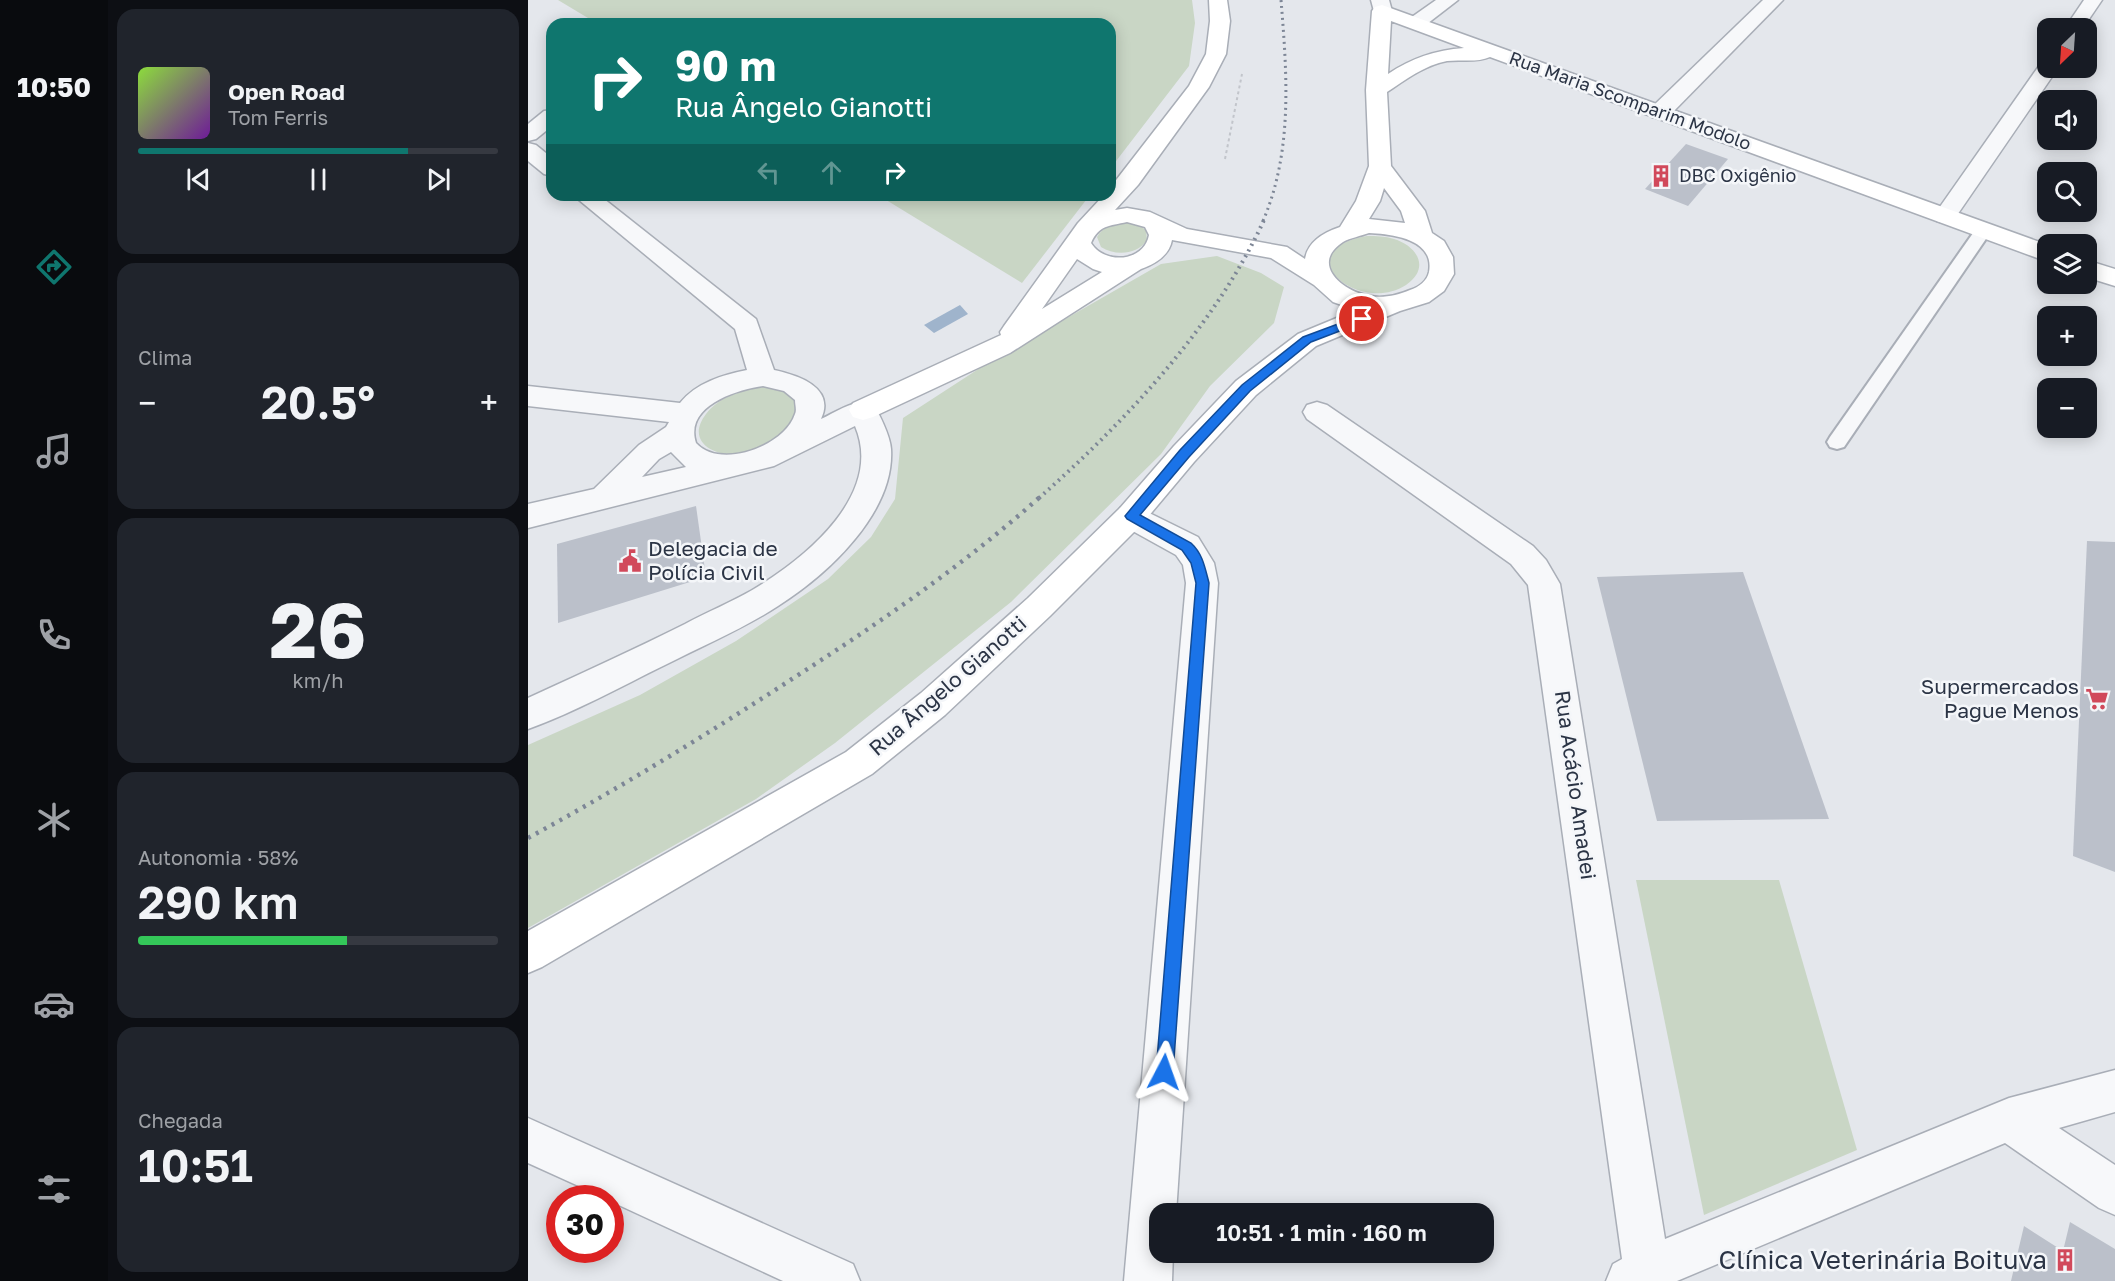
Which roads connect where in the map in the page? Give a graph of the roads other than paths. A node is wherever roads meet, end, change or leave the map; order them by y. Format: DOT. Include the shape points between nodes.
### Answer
graph roads {
  1 [pos="1218,0"];
  2 [pos="1449,0"];
  3 [pos="1774,0"];
  4 [pos="2093,0"];
  5 [pos="1381,5"];
  6 [pos="2081,18"];
  7 [pos="1416,23"];
  8 [pos="1502,55"];
  9 [pos="2040,78"];
  10 [pos="1376,90"];
  11 [pos="1660,112"];
  12 [pos="546,120"];
  13 [pos="528,134"];
  14 [pos="1380,166"];
  15 [pos="1130,180"];
  16 [pos="1116,196"];
  17 [pos="592,201"];
  18 [pos="1111,201"];
  19 [pos="1945,216"];
  20 [pos="1148,220"];
  21 [pos="1984,230"];
  22 [pos="1084,232"];
  23 [pos="1343,232"];
  24 [pos="1422,237"];
  25 [pos="1208,240"];
  26 [pos="2037,250"];
  27 [pos="1278,252"];
  28 [pos="1140,261"];
  29 [pos="2097,272"];
  30 [pos="2115,278"];
  31 [pos="1323,283"];
  32 [pos="1391,305"];
  33 [pos="1307,340"];
  34 [pos="1001,347"];
  35 [pos="763,377"];
  36 [pos="807,394"];
  37 [pos="528,396"];
  38 [pos="863,410"];
  39 [pos="1317,412"];
  40 [pos="683,423"];
  41 [pos="1837,442"];
  42 [pos="780,450"];
  43 [pos="741,465"];
  44 [pos="605,496"];
  45 [pos="528,516"];
  46 [pos="1131,516"];
  47 [pos="528,714"];
  48 [pos="528,953"];
  49 [pos="2115,1091"];
  50 [pos="2009,1120"];
  51 [pos="528,1140"];
  52 [pos="2115,1192"];
  53 [pos="1639,1276"];
  54 [pos="836,1281"];
  55 [pos="1148,1281"];
  1 -- 15 [label="street" via="1216,54 1199,87"];
  2 -- 7 [label="street"];
  3 -- 11 [label="street"];
  4 -- 6 [label="street"];
  5 -- 7 [label="street, Rua Maria Scomparim Modolo"];
  5 -- 10 [label="street"];
  7 -- 8 [label="street, Rua Maria Scomparim Modolo"];
  8 -- 10 [label="street" via="1462,53 1435,57"];
  8 -- 11 [label="street, Rua Maria Scomparim Modolo"];
  9 -- 19 [label="street"];
  10 -- 14 [label="street"];
  11 -- 19 [label="street, Rua Maria Scomparim Modolo"];
  12 -- 13 [label="street"];
  14 -- 23 [label="street" via="1368,201"];
  14 -- 24 [label="street" via="1413,211"];
  15 -- 16 [label="street"];
  15 -- 20 [label="street" via="1136,209"];
  17 -- 35 [label="street" via="747,325"];
  18 -- 22 [label="street"];
  19 -- 21 [label="street, Rua Maria Scomparim Modolo"];
  20 -- 22 [label="street" via="1112,216 1098,220"];
  20 -- 25 [label="street" via="1181,235"];
  20 -- 28 [label="street" via="1160,229 1161,245"];
  21 -- 26 [label="street, Rua Maria Scomparim Modolo"];
  21 -- 41 [label="lane"];
  22 -- 28 [label="street" via="1079,243 1087,257 1107,265"];
  22 -- 34 [label="street"];
  23 -- 24 [label="street" via="1383,226"];
  23 -- 27 [label="street"];
  23 -- 31 [label="street" via="1324,244 1317,255 1316,267"];
  24 -- 32 [label="street" via="1439,254 1442,267 1438,281 1428,292"];
  25 -- 27 [label="street"];
  25 -- 28 [label="street"];
  27 -- 31 [label="street"];
  28 -- 34 [label="street"];
  29 -- 30 [label="street"];
  31 -- 32 [label="street" via="1355,302"];
  31 -- 33 [label="street, Rua Ângelo Gianotti" via="1320,319"];
  32 -- 33 [label="street, Rua Ângelo Gianotti"];
  33 -- 46 [label="street, Rua Ângelo Gianotti" via="1246,388"];
  34 -- 38 [label="street"];
  35 -- 36 [label="street" via="796,384"];
  35 -- 40 [label="street" via="744,379 707,394"];
  36 -- 38 [label="street"];
  36 -- 42 [label="street" via="811,407 808,422"];
  37 -- 40 [label="street"];
  38 -- 42 [label="street"];
  38 -- 47 [label="street" via="877,447 870,492 849,525 819,556 771,594 657,654"];
  39 -- 53 [label="street, Rua Acácio Amadei" via="1522,555 1544,584"];
  40 -- 43 [label="street" via="681,446 690,456 703,463"];
  40 -- 44 [label="street"];
  42 -- 43 [label="street"];
  43 -- 44 [label="street"];
  44 -- 45 [label="street"];
  46 -- 48 [label="street, Rua Ângelo Gianotti" via="933,704 859,763"];
  46 -- 55 [label="street" via="1186,546 1198,563 1202,583"];
  49 -- 50 [label="street"];
  50 -- 52 [label="street"];
  50 -- 53 [label="street"];
  51 -- 54 [label="street"];
}
